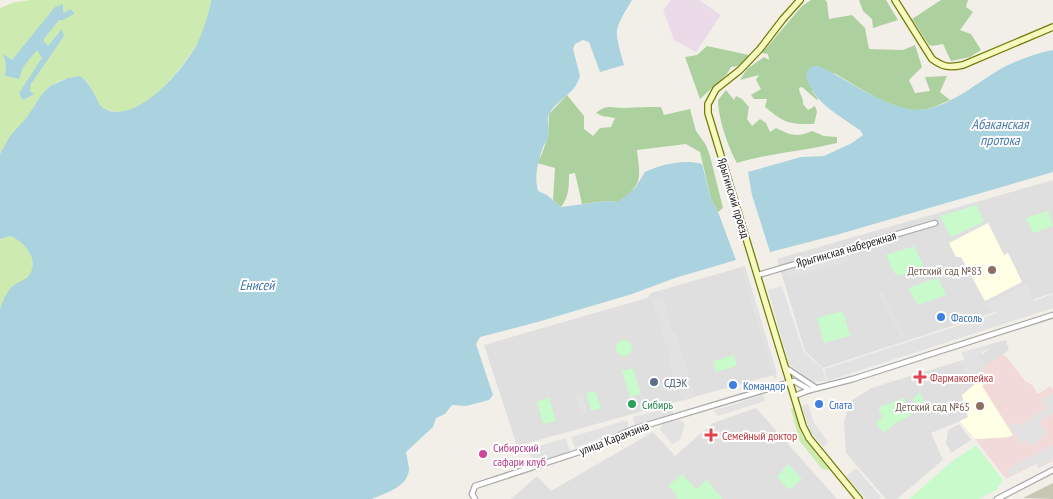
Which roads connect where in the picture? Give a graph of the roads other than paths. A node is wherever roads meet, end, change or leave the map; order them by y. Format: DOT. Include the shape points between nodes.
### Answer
graph roads {
  1 [pos="800,0"];
  2 [pos="895,0"];
  3 [pos="1053,27"];
  4 [pos="935,224"];
  5 [pos="758,275"];
  6 [pos="1053,315"];
  7 [pos="786,368"];
  8 [pos="790,382"];
  9 [pos="813,389"];
  10 [pos="794,396"];
  11 [pos="1053,470"];
  12 [pos="475,499"];
  13 [pos="859,499"];
  14 [pos="997,499"];
  1 -- 5 [label="main road, Ярыгинский проезд" via="760,49 716,89 708,104 708,113"];
  2 -- 3 [label="main road" via="932,59 950,68"];
  4 -- 5 [label="street, Ярыгинская набережная"];
  5 -- 7 [label="main road, Ярыгинский проезд"];
  6 -- 9 [label="street"];
  7 -- 8 [label="main road, Ярыгинский проезд"];
  7 -- 9 [label="street"];
  8 -- 9 [label="street" via="796,381"];
  8 -- 10 [label="main road, Ярыгинский проезд"];
  8 -- 12 [label="street, улица Карамзина" via="634,429 476,486 472,494"];
  9 -- 10 [label="street"];
  10 -- 13 [label="main road, Ярыгинский проезд" via="809,438"];
  11 -- 14 [label="street"];
}
